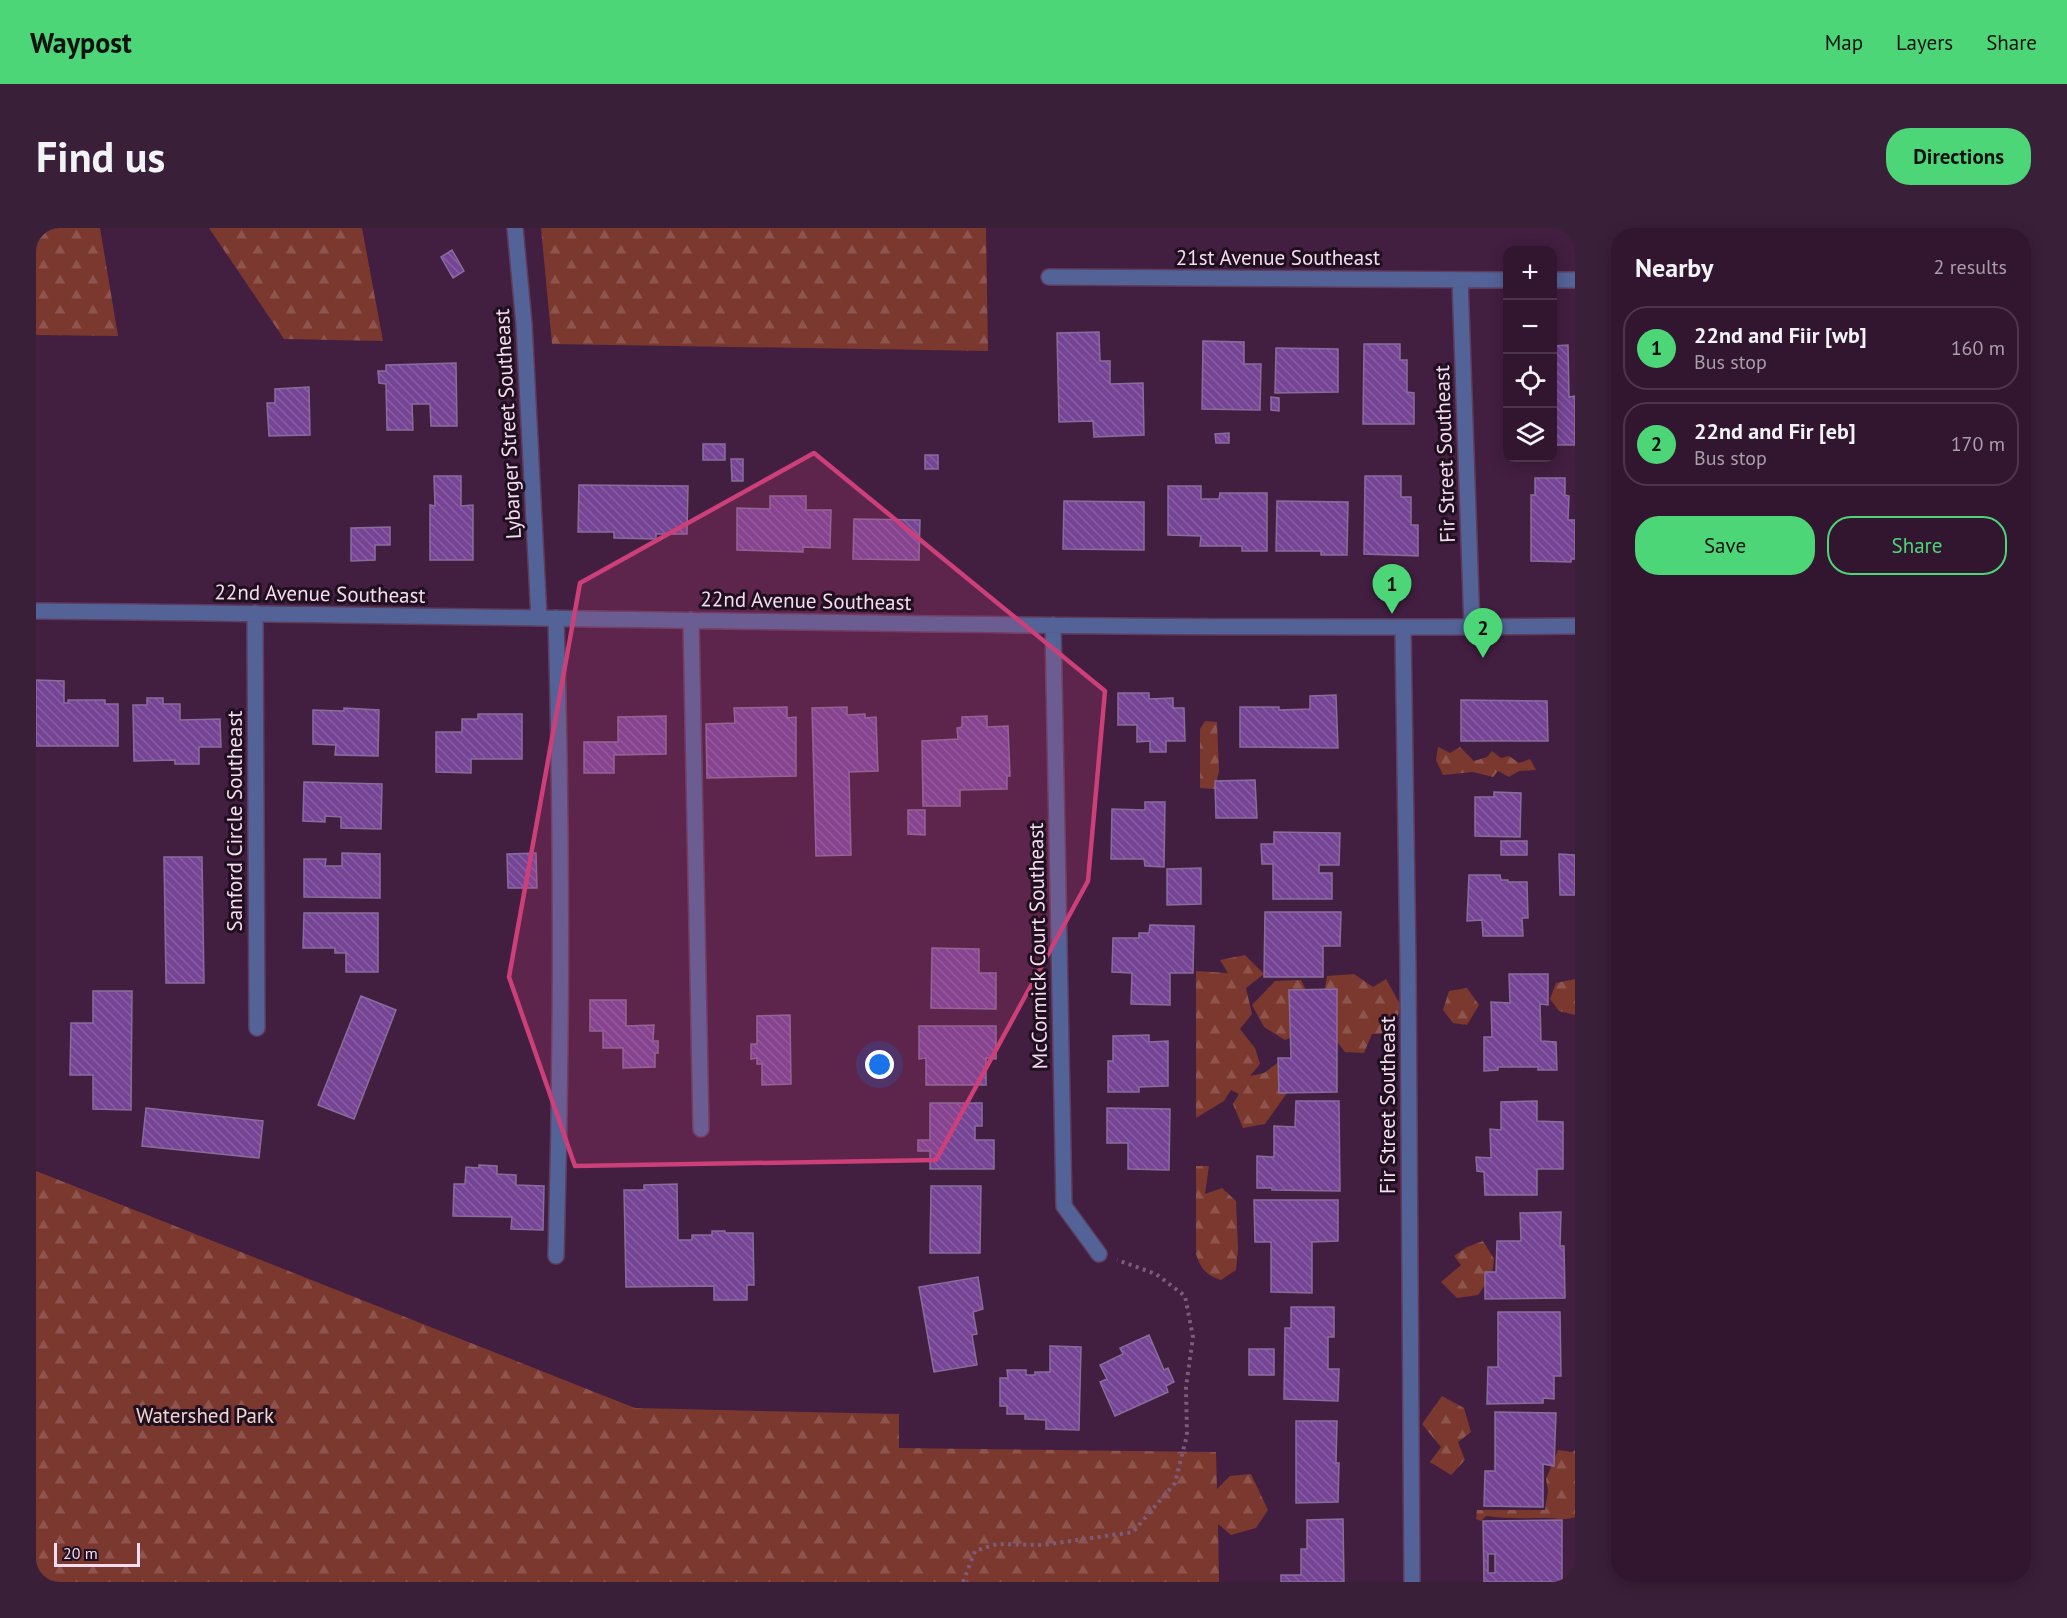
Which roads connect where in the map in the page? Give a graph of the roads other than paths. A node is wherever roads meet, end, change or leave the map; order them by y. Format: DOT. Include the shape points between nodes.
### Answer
graph roads {
  1 [pos="515,228"];
  2 [pos="1049,277"];
  3 [pos="1460,280"];
  4 [pos="1503,280"];
  5 [pos="1557,280"];
  6 [pos="1575,280"];
  7 [pos="36,611"];
  8 [pos="255,613"];
  9 [pos="539,618"];
  10 [pos="556,618"];
  11 [pos="690,620"];
  12 [pos="1053,625"];
  13 [pos="1575,626"];
  14 [pos="1472,627"];
  15 [pos="1402,628"];
  16 [pos="257,1028"];
  17 [pos="701,1129"];
  18 [pos="1099,1254"];
  19 [pos="556,1256"];
  20 [pos="1412,1582"];
  1 -- 9 [label="street, Lybarger Street Southeast" via="524,324"];
  2 -- 3 [label="street, 21st Avenue Southeast"];
  3 -- 4 [label="street, 21st Avenue Southeast"];
  3 -- 14 [label="street, Fir Street Southeast"];
  5 -- 6 [label="street"];
  7 -- 8 [label="street, 22nd Avenue Southeast"];
  8 -- 9 [label="street, 22nd Avenue Southeast"];
  8 -- 16 [label="street, Sanford Circle Southeast"];
  9 -- 10 [label="street, 22nd Avenue Southeast"];
  10 -- 11 [label="street, 22nd Avenue Southeast"];
  10 -- 19 [label="street" via="560,1095"];
  11 -- 12 [label="street, 22nd Avenue Southeast"];
  11 -- 17 [label="street"];
  12 -- 15 [label="street, 22nd Avenue Southeast"];
  12 -- 18 [label="street, McCormick Court Southeast" via="1064,1206"];
  13 -- 14 [label="street, 22nd Avenue Southeast"];
  14 -- 15 [label="street, 22nd Avenue Southeast"];
  15 -- 20 [label="street, Fir Street Southeast"];
}
